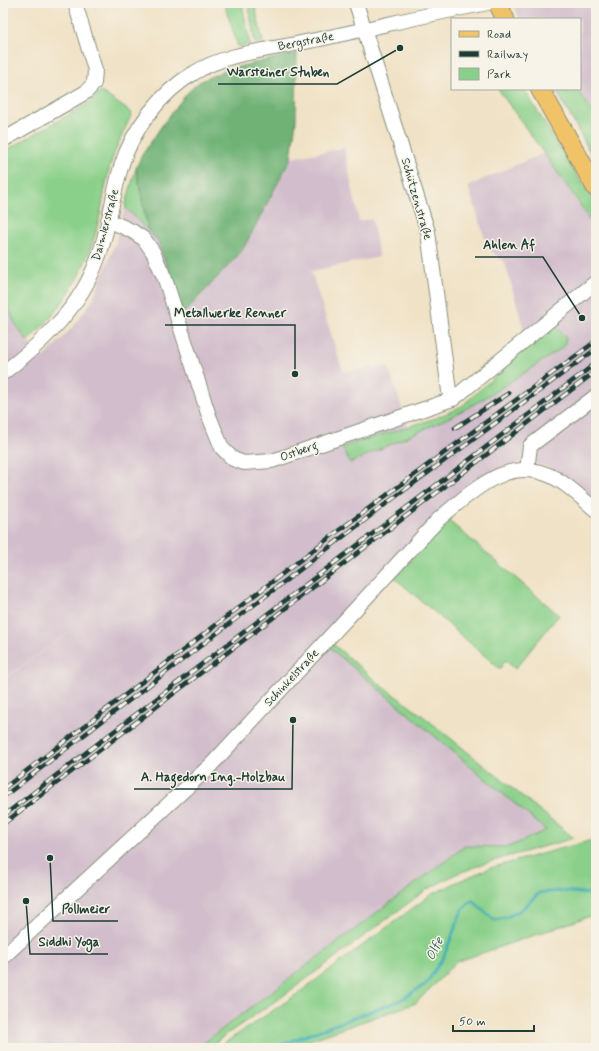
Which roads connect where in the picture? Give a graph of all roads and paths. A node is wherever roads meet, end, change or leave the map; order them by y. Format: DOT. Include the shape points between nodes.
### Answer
graph roads {
  1 [pos="75,3"];
  2 [pos="356,3"];
  3 [pos="488,3"];
  4 [pos="498,3"];
  5 [pos="505,18"];
  6 [pos="364,30"];
  7 [pos="541,90"];
  8 [pos="145,120"];
  9 [pos="3,140"];
  10 [pos="596,188"];
  11 [pos="108,220"];
  12 [pos="596,282"];
  13 [pos="3,373"];
  14 [pos="596,396"];
  15 [pos="453,399"];
  16 [pos="527,470"];
  17 [pos="596,510"];
  18 [pos="3,957"];
  1 -- 9 [label="street" via="95,70 94,83 86,92"];
  2 -- 6 [label="street, Schützenstraße"];
  3 -- 6 [label="street, Bergstraße"];
  4 -- 5 [label="main road"];
  6 -- 8 [label="street, Bergstraße" via="253,52 207,66 180,82"];
  6 -- 15 [label="street, Schützenstraße" via="428,232 449,391"];
  7 -- 10 [label="main road"];
  8 -- 11 [label="street, Daimlerstraße" via="121,166"];
  11 -- 13 [label="street, Daimlerstraße" via="98,259 80,295 50,333"];
  11 -- 15 [label="street, Ostberg" via="144,239 153,252 165,279 209,416 222,448 233,459 254,464 272,461"];
  12 -- 15 [label="street, Ostberg"];
  14 -- 16 [label="street" via="530,446"];
  16 -- 17 [label="street, Schinkelstraße" via="547,474"];
  16 -- 18 [label="street, Schinkelstraße" via="506,472 489,480 439,519 211,765"];
}
